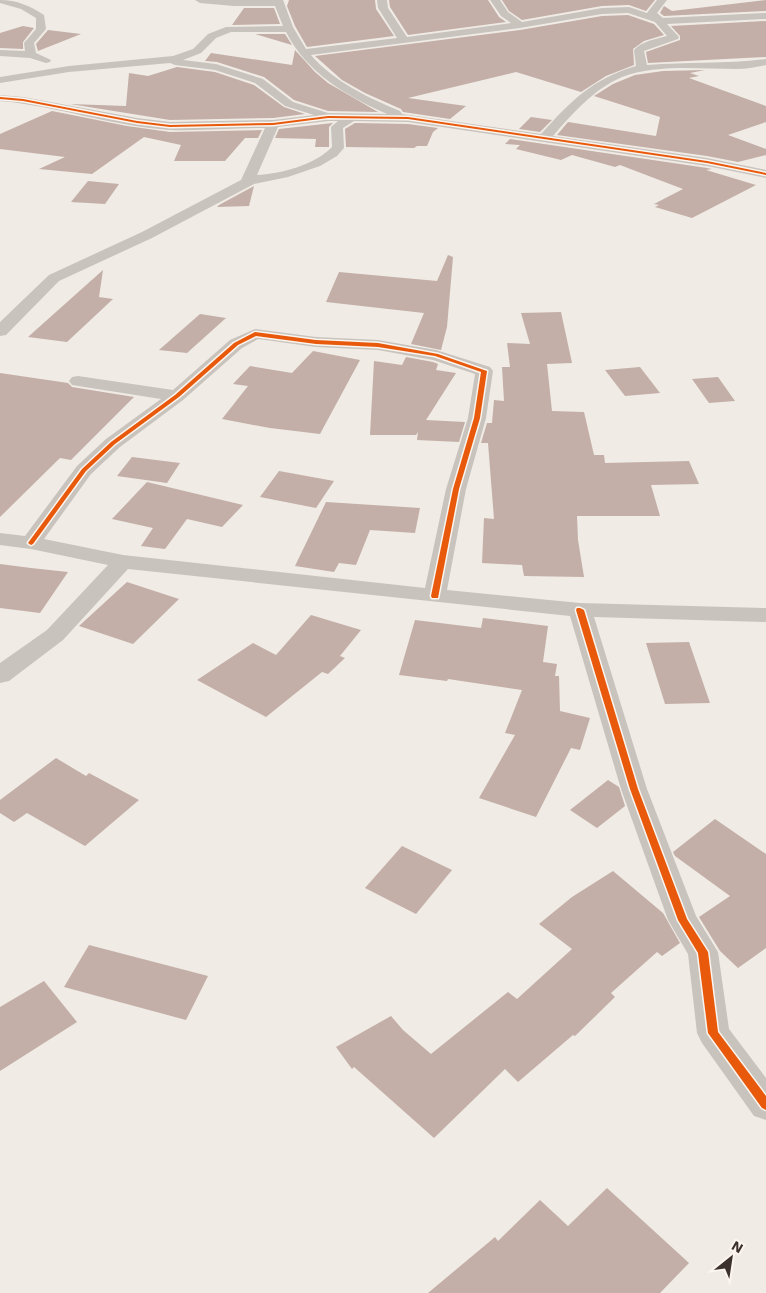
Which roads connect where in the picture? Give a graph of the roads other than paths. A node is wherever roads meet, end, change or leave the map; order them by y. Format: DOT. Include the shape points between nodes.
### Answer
graph roads {
  1 [pos="0,0"];
  2 [pos="200,0"];
  3 [pos="382,0"];
  4 [pos="495,0"];
  5 [pos="662,0"];
  6 [pos="278,2"];
  7 [pos="766,16"];
  8 [pos="662,22"];
  9 [pos="520,25"];
  10 [pos="291,29"];
  11 [pos="403,39"];
  12 [pos="0,52"];
  13 [pos="304,53"];
  14 [pos="31,55"];
  15 [pos="150,62"];
  16 [pos="766,62"];
  17 [pos="69,68"];
  18 [pos="642,68"];
  19 [pos="0,80"];
  20 [pos="0,98"];
  21 [pos="328,117"];
  22 [pos="350,118"];
  23 [pos="408,118"];
  24 [pos="273,124"];
  25 [pos="543,139"];
  26 [pos="766,166"];
  27 [pos="749,170"];
  28 [pos="766,174"];
  29 [pos="247,182"];
  30 [pos="0,331"];
  31 [pos="78,381"];
  32 [pos="177,396"];
  33 [pos="0,539"];
  34 [pos="31,542"];
  35 [pos="123,562"];
  36 [pos="435,596"];
  37 [pos="580,610"];
  38 [pos="766,615"];
  39 [pos="0,675"];
  40 [pos="766,1104"];
  1 -- 14 [label="street" via="24,7 41,18 41,29 29,44"];
  2 -- 6 [label="street"];
  3 -- 11 [label="street" via="383,8"];
  4 -- 9 [label="street" via="504,14"];
  5 -- 8 [label="street" via="652,13"];
  6 -- 10 [label="street"];
  7 -- 8 [label="street"];
  8 -- 9 [label="street" via="629,10 616,10"];
  8 -- 18 [label="street" via="674,37 639,50"];
  9 -- 11 [label="street"];
  10 -- 13 [label="street"];
  10 -- 15 [label="street" via="230,29 212,36 198,51 175,59"];
  11 -- 13 [label="street"];
  12 -- 14 [label="street"];
  13 -- 23 [label="street" via="339,84 368,102"];
  14 -- 17 [label="street"];
  15 -- 17 [label="street"];
  15 -- 21 [label="street" via="191,62 216,67 259,81 289,104"];
  16 -- 18 [label="street" via="738,66"];
  17 -- 19 [label="street"];
  18 -- 25 [label="street" via="618,75 598,86 572,107"];
  20 -- 24 [label="street" via="170,126"];
  21 -- 22 [label="street"];
  21 -- 24 [label="street"];
  22 -- 23 [label="street"];
  22 -- 29 [label="street" via="337,127 338,148 334,153 319,162"];
  23 -- 25 [label="street"];
  24 -- 29 [label="street"];
  25 -- 27 [label="street"];
  26 -- 27 [label="street"];
  27 -- 28 [label="street"];
  29 -- 30 [label="street" via="147,235 54,278"];
  31 -- 32 [label="street"];
  32 -- 34 [label="street" via="113,443 84,470"];
  32 -- 36 [label="street" via="236,344 255,334 316,342 378,345 436,355 484,371 477,418 456,489"];
  33 -- 34 [label="street"];
  34 -- 35 [label="street"];
  35 -- 36 [label="street"];
  35 -- 39 [label="street" via="55,635"];
  36 -- 37 [label="street"];
  37 -- 38 [label="street"];
  37 -- 40 [label="street" via="634,789 683,920 703,952 713,1033"];
}
